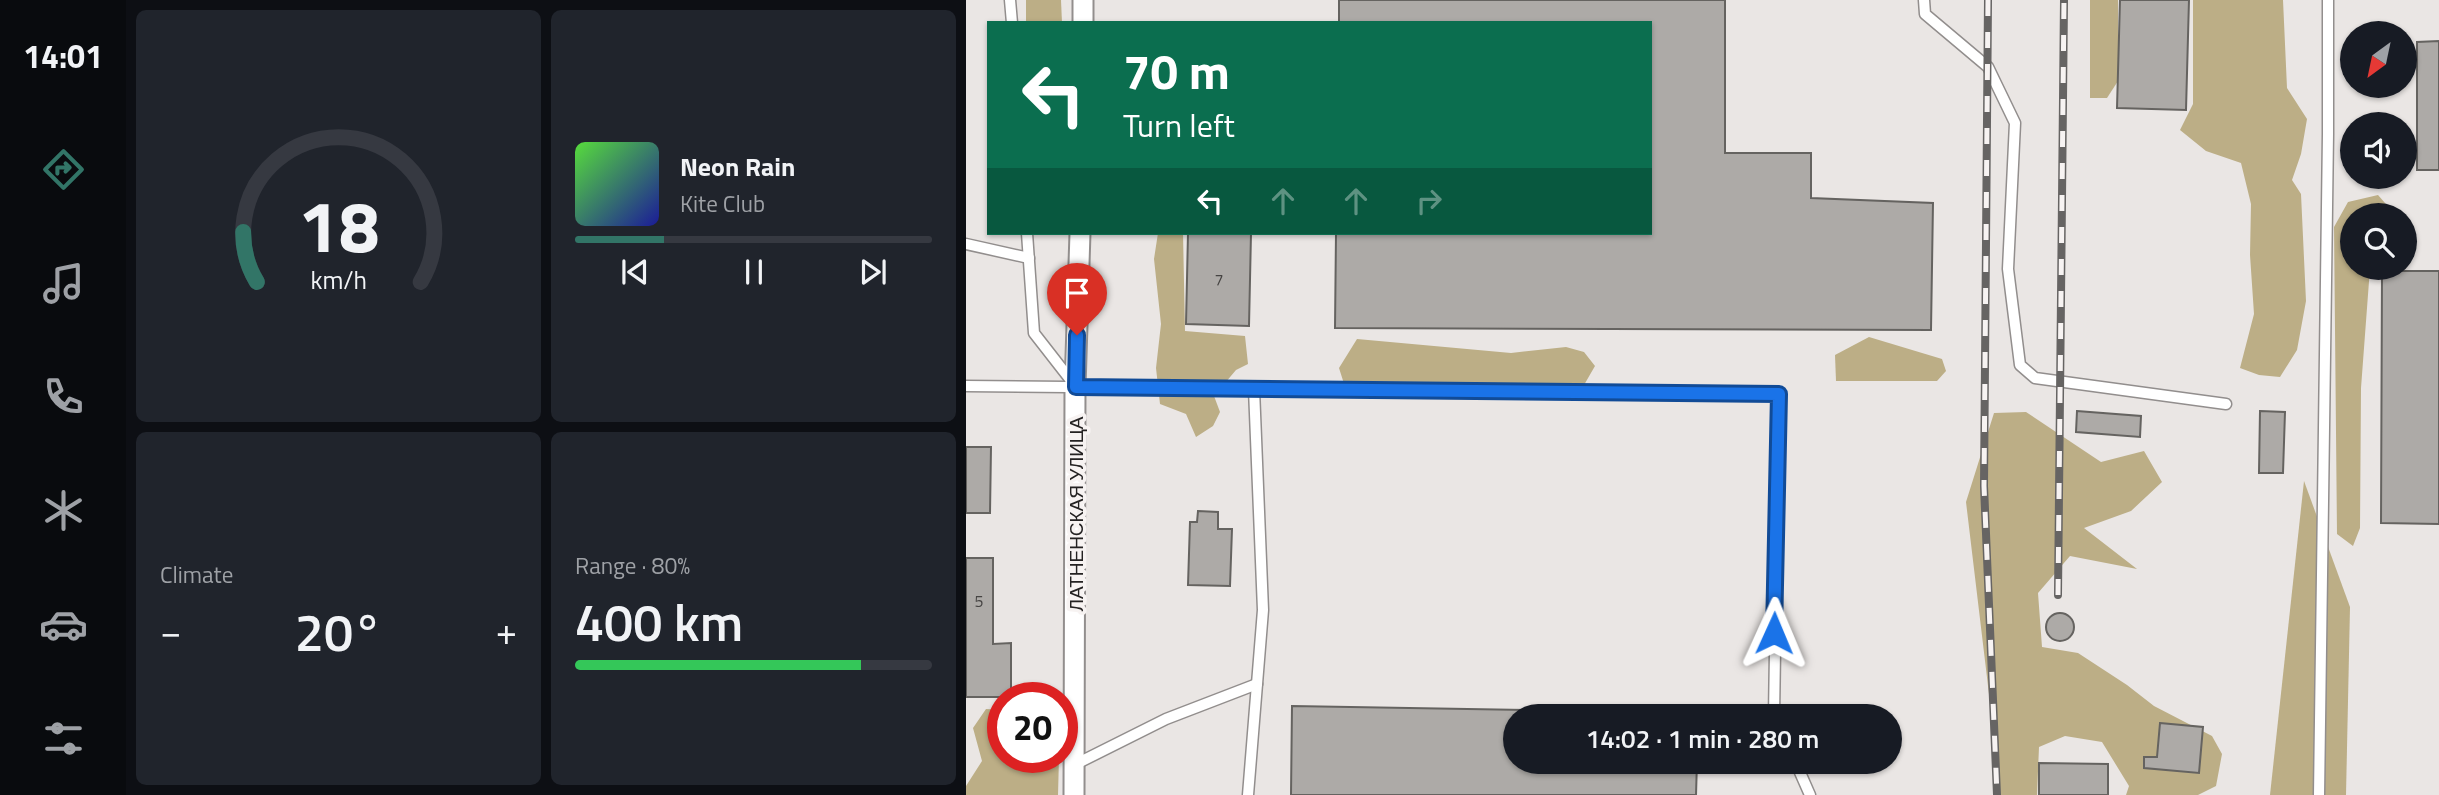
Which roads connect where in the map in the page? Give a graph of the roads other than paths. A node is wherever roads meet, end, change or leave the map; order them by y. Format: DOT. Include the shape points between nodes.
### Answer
graph roads {
  1 [pos="1010,0"];
  2 [pos="1083,0"];
  3 [pos="1924,0"];
  4 [pos="2328,0"];
  5 [pos="1012,21"];
  6 [pos="1083,21"];
  7 [pos="1027,235"];
  8 [pos="1080,235"];
  9 [pos="966,244"];
  10 [pos="1029,258"];
  11 [pos="966,386"];
  12 [pos="1076,387"];
  13 [pos="1254,389"];
  14 [pos="2226,404"];
  15 [pos="1076,682"];
  16 [pos="1257,684"];
  17 [pos="1774,704"];
  18 [pos="1078,763"];
  19 [pos="1075,773"];
  20 [pos="1801,774"];
  21 [pos="1074,795"];
  22 [pos="1248,795"];
  23 [pos="1810,795"];
  24 [pos="2319,795"];
  1 -- 5 [label="lane"];
  2 -- 6 [label="street"];
  3 -- 14 [label="lane" via="1925,14 1988,66 2015,123 2008,269 2020,365 2035,378"];
  4 -- 24 [label="lane"];
  7 -- 10 [label="lane"];
  8 -- 12 [label="street, ЛАТНЕНСКАЯ УЛИЦА"];
  9 -- 10 [label="lane"];
  10 -- 12 [label="lane" via="1034,333"];
  11 -- 12 [label="lane"];
  12 -- 13 [label="lane"];
  12 -- 15 [label="street, ЛАТНЕНСКАЯ УЛИЦА"];
  13 -- 16 [label="lane" via="1263,610"];
  13 -- 17 [label="lane" via="1779,394"];
  16 -- 18 [label="lane" via="1167,719"];
  16 -- 22 [label="lane"];
  19 -- 21 [label="street, ЛАТНЕНСКАЯ УЛИЦА"];
  20 -- 23 [label="lane"];
}
